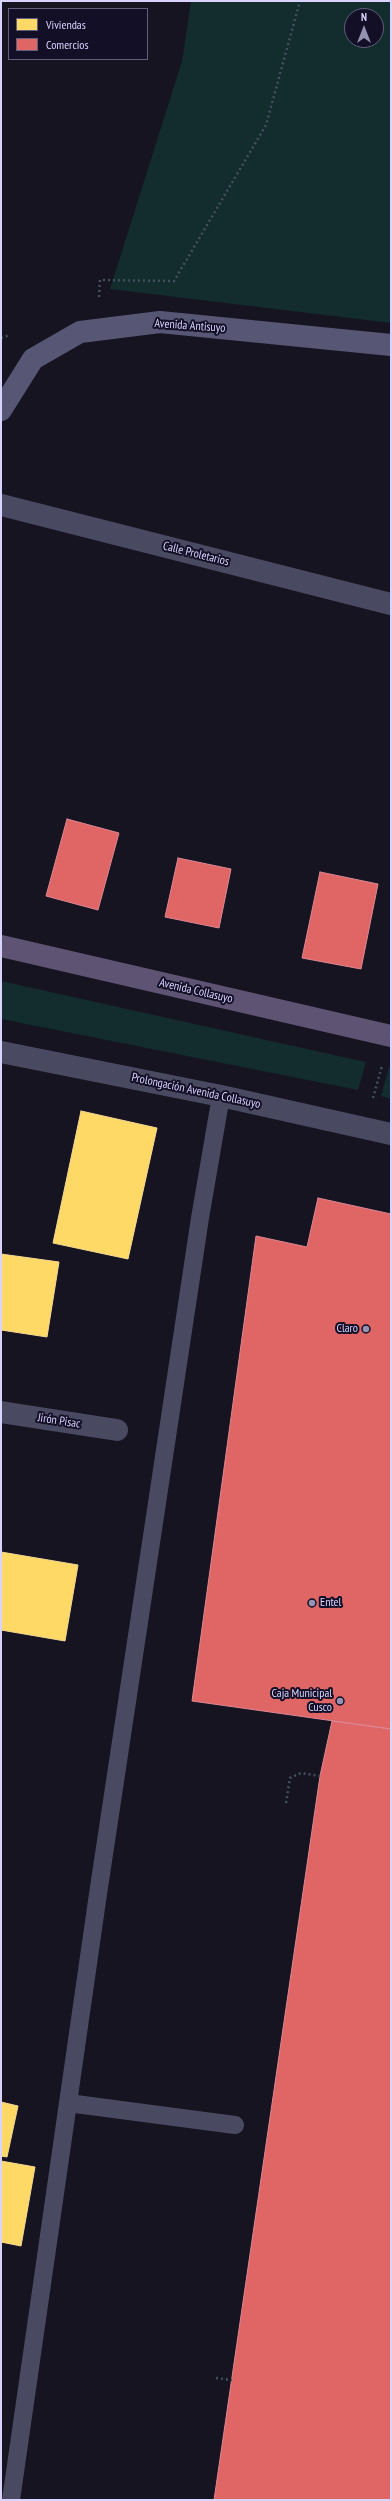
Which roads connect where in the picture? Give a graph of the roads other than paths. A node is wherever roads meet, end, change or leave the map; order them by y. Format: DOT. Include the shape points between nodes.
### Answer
graph roads {
  1 [pos="391,345"];
  2 [pos="1,410"];
  3 [pos="1,505"];
  4 [pos="391,604"];
  5 [pos="1,946"];
  6 [pos="391,1036"];
  7 [pos="1,1052"];
  8 [pos="221,1096"];
  9 [pos="391,1134"];
  10 [pos="1,1412"];
  11 [pos="117,1430"];
  12 [pos="68,2103"];
  13 [pos="235,2125"];
  14 [pos="11,2500"];
  1 -- 2 [label="street, Avenida Antisuyo" via="160,322 98,329 80,332 33,359"];
  3 -- 4 [label="street, Calle Proletarios"];
  5 -- 6 [label="main road, Avenida Collasuyo"];
  7 -- 8 [label="street, Prolongación Avenida Collasuyo"];
  8 -- 9 [label="street, Prolongación Avenida Collasuyo"];
  8 -- 12 [label="lane" via="195,1249"];
  10 -- 11 [label="street, Jirón Pisac"];
  12 -- 13 [label="lane"];
  12 -- 14 [label="lane"];
}
